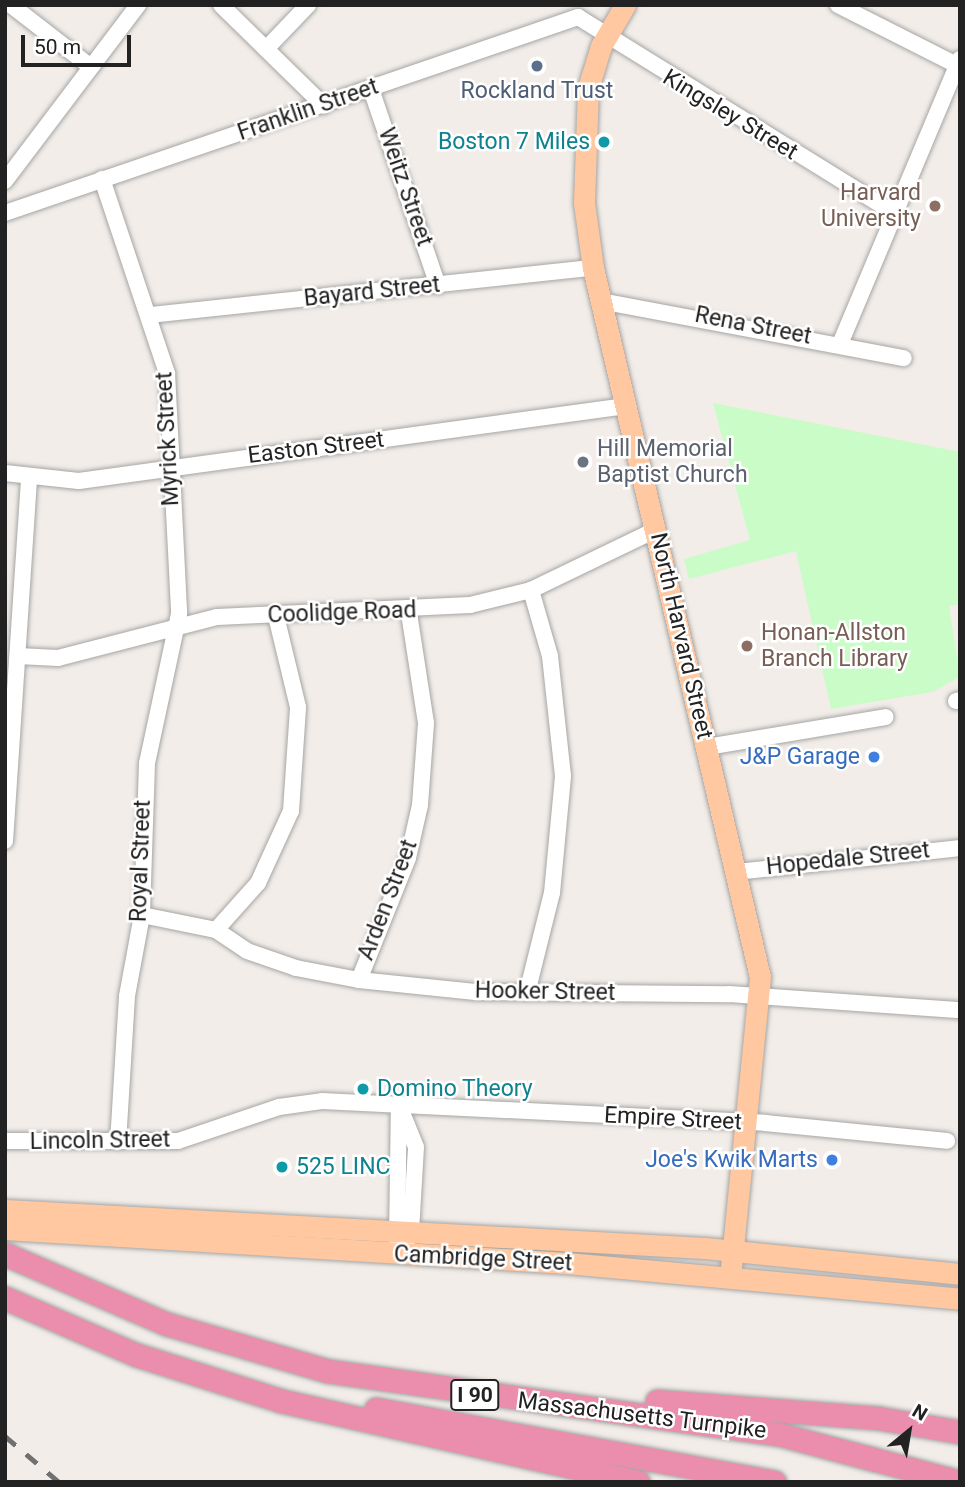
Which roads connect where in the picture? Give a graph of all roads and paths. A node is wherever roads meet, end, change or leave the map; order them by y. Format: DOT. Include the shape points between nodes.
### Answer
graph roads {
  1 [pos="11,5"];
  2 [pos="138,5"];
  3 [pos="308,5"];
  4 [pos="625,5"];
  5 [pos="838,5"];
  6 [pos="224,6"];
  7 [pos="607,34"];
  8 [pos="266,49"];
  9 [pos="958,62"];
  10 [pos="91,67"];
  11 [pos="371,89"];
  12 [pos="324,106"];
  13 [pos="102,179"];
  14 [pos="5,181"];
  15 [pos="893,212"];
  16 [pos="5,213"];
  17 [pos="593,268"];
  18 [pos="438,286"];
  19 [pos="601,301"];
  20 [pos="150,316"];
  21 [pos="840,344"];
  22 [pos="904,358"];
  23 [pos="626,406"];
  24 [pos="171,467"];
  25 [pos="5,473"];
  26 [pos="29,477"];
  27 [pos="655,530"];
  28 [pos="531,590"];
  29 [pos="13,604"];
  30 [pos="409,612"];
  31 [pos="276,616"];
  32 [pos="178,625"];
  33 [pos="18,656"];
  34 [pos="886,717"];
  35 [pos="707,747"];
  36 [pos="8,766"];
  37 [pos="5,841"];
  38 [pos="960,848"];
  39 [pos="736,873"];
  40 [pos="142,915"];
  41 [pos="216,930"];
  42 [pos="359,980"];
  43 [pos="527,993"];
  44 [pos="760,997"];
  45 [pos="960,1010"];
  46 [pos="399,1105"];
  47 [pos="746,1123"];
  48 [pos="5,1141"];
  49 [pos="947,1141"];
  50 [pos="118,1142"];
  51 [pos="5,1210"];
  52 [pos="5,1229"];
  53 [pos="402,1230"];
  54 [pos="732,1252"];
  55 [pos="5,1254"];
  56 [pos="402,1255"];
  57 [pos="960,1274"];
  58 [pos="730,1276"];
  59 [pos="5,1298"];
  60 [pos="960,1299"];
  61 [pos="138,1355"];
  62 [pos="406,1386"];
  63 [pos="960,1432"];
  64 [pos="638,1482"];
  65 [pos="774,1482"];
  66 [pos="960,1482"];
  1 -- 10 [label="street"];
  2 -- 10 [label="street"];
  3 -- 8 [label="street"];
  4 -- 7 [label="main road, North Harvard Street"];
  5 -- 9 [label="street"];
  6 -- 8 [label="street"];
  7 -- 11 [label="street, Franklin Street" via="592,22 572,18"];
  7 -- 15 [label="street, Kingsley Street"];
  7 -- 17 [label="main road, North Harvard Street" via="591,76 583,127"];
  8 -- 12 [label="street"];
  9 -- 15 [label="street"];
  10 -- 14 [label="street"];
  11 -- 12 [label="street, Franklin Street"];
  11 -- 18 [label="street, Weitz Street"];
  12 -- 13 [label="street, Franklin Street"];
  13 -- 16 [label="street, Franklin Street"];
  13 -- 20 [label="street, Myrick Street"];
  15 -- 21 [label="street"];
  17 -- 18 [label="street, Bayard Street"];
  17 -- 19 [label="main road, North Harvard Street"];
  18 -- 20 [label="street, Bayard Street"];
  19 -- 21 [label="street, Rena Street"];
  19 -- 23 [label="main road, North Harvard Street"];
  20 -- 24 [label="street, Myrick Street" via="167,373"];
  21 -- 22 [label="street, Rena Street"];
  23 -- 24 [label="street, Easton Street"];
  23 -- 27 [label="main road, North Harvard Street"];
  24 -- 26 [label="street, Easton Street" via="79,481"];
  24 -- 32 [label="street, Myrick Street"];
  25 -- 26 [label="street, Easton Street"];
  26 -- 29 [label="street"];
  27 -- 28 [label="street, Coolidge Road"];
  27 -- 35 [label="main road, North Harvard Street"];
  28 -- 30 [label="street, Coolidge Road"];
  28 -- 43 [label="street" via="550,656 564,776 552,893"];
  29 -- 33 [label="street"];
  30 -- 31 [label="street, Coolidge Road"];
  30 -- 42 [label="street, Arden Street" via="426,723 421,805 408,858"];
  31 -- 32 [label="street, Coolidge Road"];
  31 -- 41 [label="street" via="298,707 291,811 258,883"];
  32 -- 33 [label="street, Coolidge Road" via="58,658"];
  32 -- 40 [label="street, Royal Street" via="147,763"];
  33 -- 36 [label="street"];
  34 -- 35 [label="street"];
  35 -- 39 [label="main road, North Harvard Street"];
  36 -- 37 [label="street"];
  38 -- 39 [label="street, Hopedale Street"];
  39 -- 44 [label="main road, North Harvard Street"];
  40 -- 41 [label="street, Hooker Street"];
  40 -- 50 [label="street, Royal Street" via="127,996"];
  41 -- 42 [label="street, Hooker Street" via="282,963"];
  42 -- 43 [label="street, Hooker Street"];
  43 -- 44 [label="street, Hooker Street"];
  44 -- 45 [label="street, Hooker Street"];
  44 -- 47 [label="main road, North Harvard Street"];
  46 -- 47 [label="street, Empire Street"];
  46 -- 50 [label="street, Lincoln Street" via="302,1102 186,1139"];
  46 -- 53 [label="street" via="416,1142"];
  47 -- 49 [label="street, Empire Street"];
  47 -- 54 [label="main road, North Harvard Street"];
  48 -- 50 [label="street, Lincoln Street"];
  51 -- 53 [label="main road, Cambridge Street"];
  52 -- 56 [label="main road, Cambridge Street"];
  53 -- 54 [label="main road, Cambridge Street"];
  53 -- 56 [label="street"];
  54 -- 57 [label="main road, Cambridge Street"];
  54 -- 58 [label="main road, North Harvard Street"];
  55 -- 62 [label="highway, Massachusetts Turnpike / I 90" via="217,1341"];
  56 -- 58 [label="main road, Cambridge Street"];
  58 -- 60 [label="main road, Cambridge Street"];
  59 -- 61 [label="highway, I 90"];
  61 -- 64 [label="highway, I 90" via="307,1408"];
  61 -- 65 [label="highway" via="400,1414"];
  62 -- 63 [label="highway" via="477,1383 878,1418"];
  62 -- 66 [label="highway, Massachusetts Turnpike / I 90" via="768,1432"];
}
